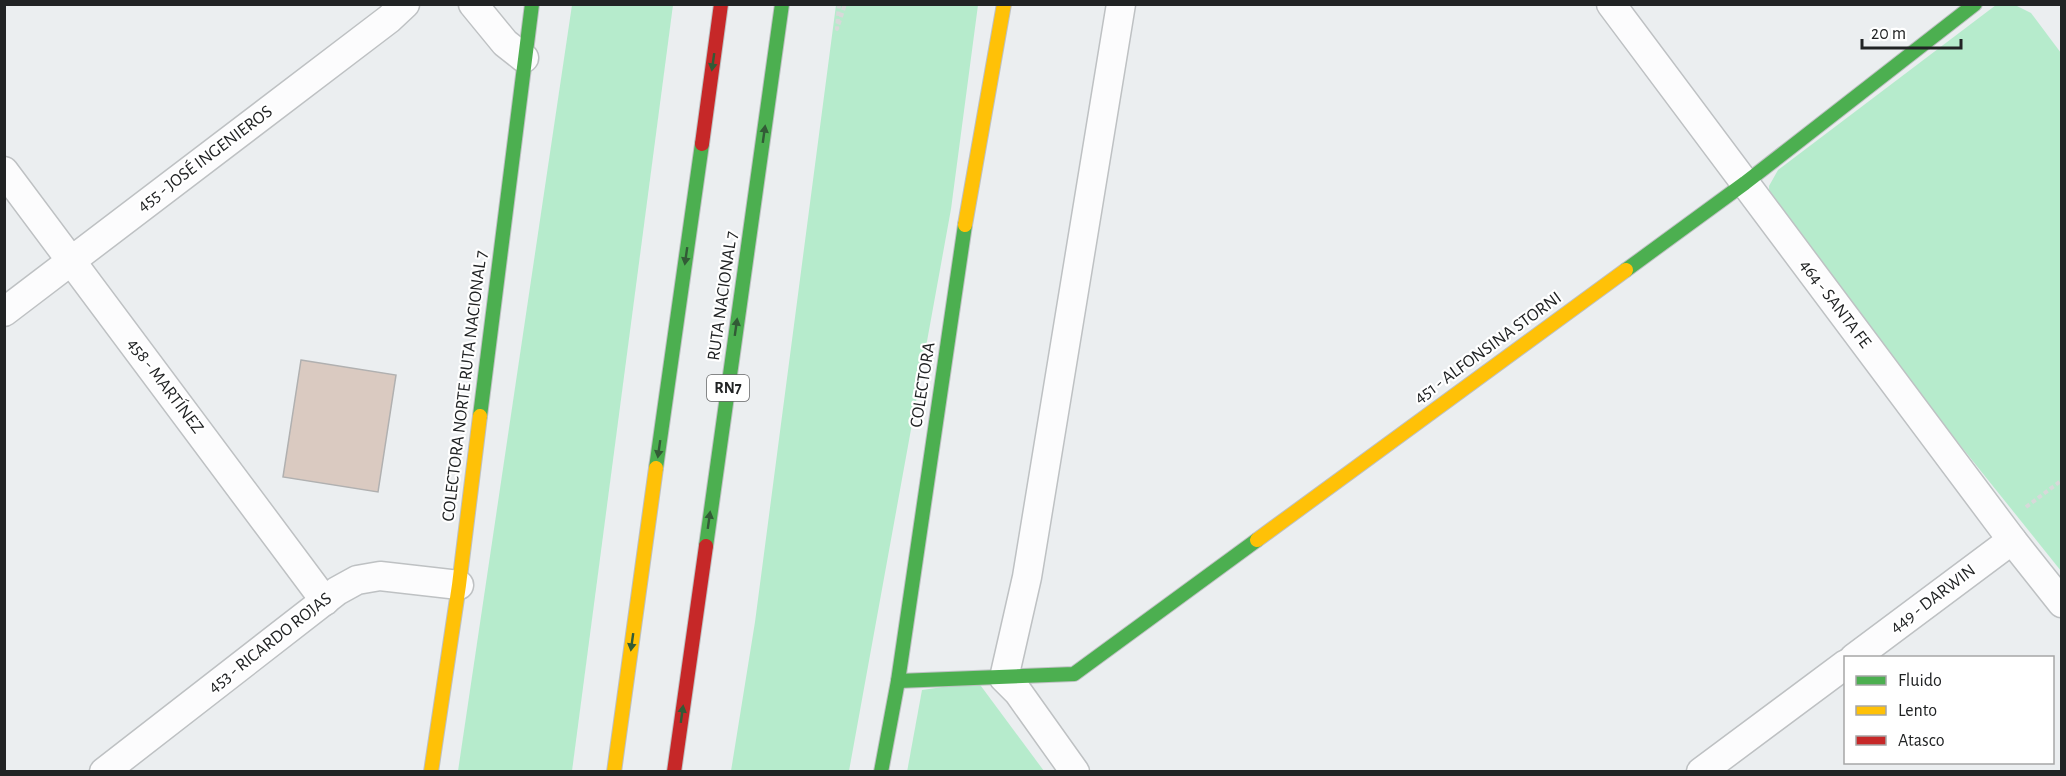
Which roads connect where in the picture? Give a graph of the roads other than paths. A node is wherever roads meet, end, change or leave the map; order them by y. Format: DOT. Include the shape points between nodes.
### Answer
graph roads {
  1 [pos="405,4"];
  2 [pos="472,4"];
  3 [pos="532,4"];
  4 [pos="721,4"];
  5 [pos="782,4"];
  6 [pos="1004,4"];
  7 [pos="1121,4"];
  8 [pos="1611,4"];
  9 [pos="1975,4"];
  10 [pos="524,58"];
  11 [pos="4,171"];
  12 [pos="1745,183"];
  13 [pos="71,261"];
  14 [pos="4,312"];
  15 [pos="2007,533"];
  16 [pos="459,585"];
  17 [pos="325,601"];
  18 [pos="2061,603"];
  19 [pos="1855,656"];
  20 [pos="1844,665"];
  21 [pos="1004,678"];
  22 [pos="898,681"];
  23 [pos="104,771"];
  24 [pos="431,771"];
  25 [pos="614,771"];
  26 [pos="674,771"];
  27 [pos="880,771"];
  28 [pos="1075,771"];
  29 [pos="1701,771"];
  1 -- 13 [label="street, 455 - JOSÉ INGENIEROS"];
  2 -- 10 [label="street" via="505,43"];
  3 -- 10 [label="main road, COLECTORA NORTE RUTA NACIONAL 7"];
  4 -- 25 [label="main road, one-way"];
  26 -- 5 [label="main road, RUTA NACIONAL 7 / RN7, one-way"];
  6 -- 22 [label="main road, COLECTORA" via="973,174"];
  7 -- 21 [label="street" via="1027,578"];
  8 -- 12 [label="street, 464 - SANTA FE"];
  9 -- 12 [label="main road, 451 - ALFONSINA STORNI"];
  10 -- 16 [label="main road, COLECTORA NORTE RUTA NACIONAL 7"];
  11 -- 13 [label="street, 458 - MARTÍNEZ"];
  12 -- 15 [label="street, 464 - SANTA FE"];
  12 -- 21 [label="main road, 451 - ALFONSINA STORNI" via="1074,674"];
  13 -- 14 [label="street, 455 - JOSÉ INGENIEROS"];
  13 -- 17 [label="street, 458 - MARTÍNEZ"];
  15 -- 18 [label="street, 464 - SANTA FE"];
  15 -- 19 [label="street, 449 - DARWIN"];
  16 -- 17 [label="street, 453 - RICARDO ROJAS" via="380,576 357,580"];
  16 -- 24 [label="main road, COLECTORA NORTE RUTA NACIONAL 7"];
  17 -- 23 [label="street, 453 - RICARDO ROJAS"];
  20 -- 29 [label="street"];
  21 -- 22 [label="main road, 451 - ALFONSINA STORNI"];
  21 -- 28 [label="street"];
  22 -- 27 [label="main road, COLECTORA"];
}
